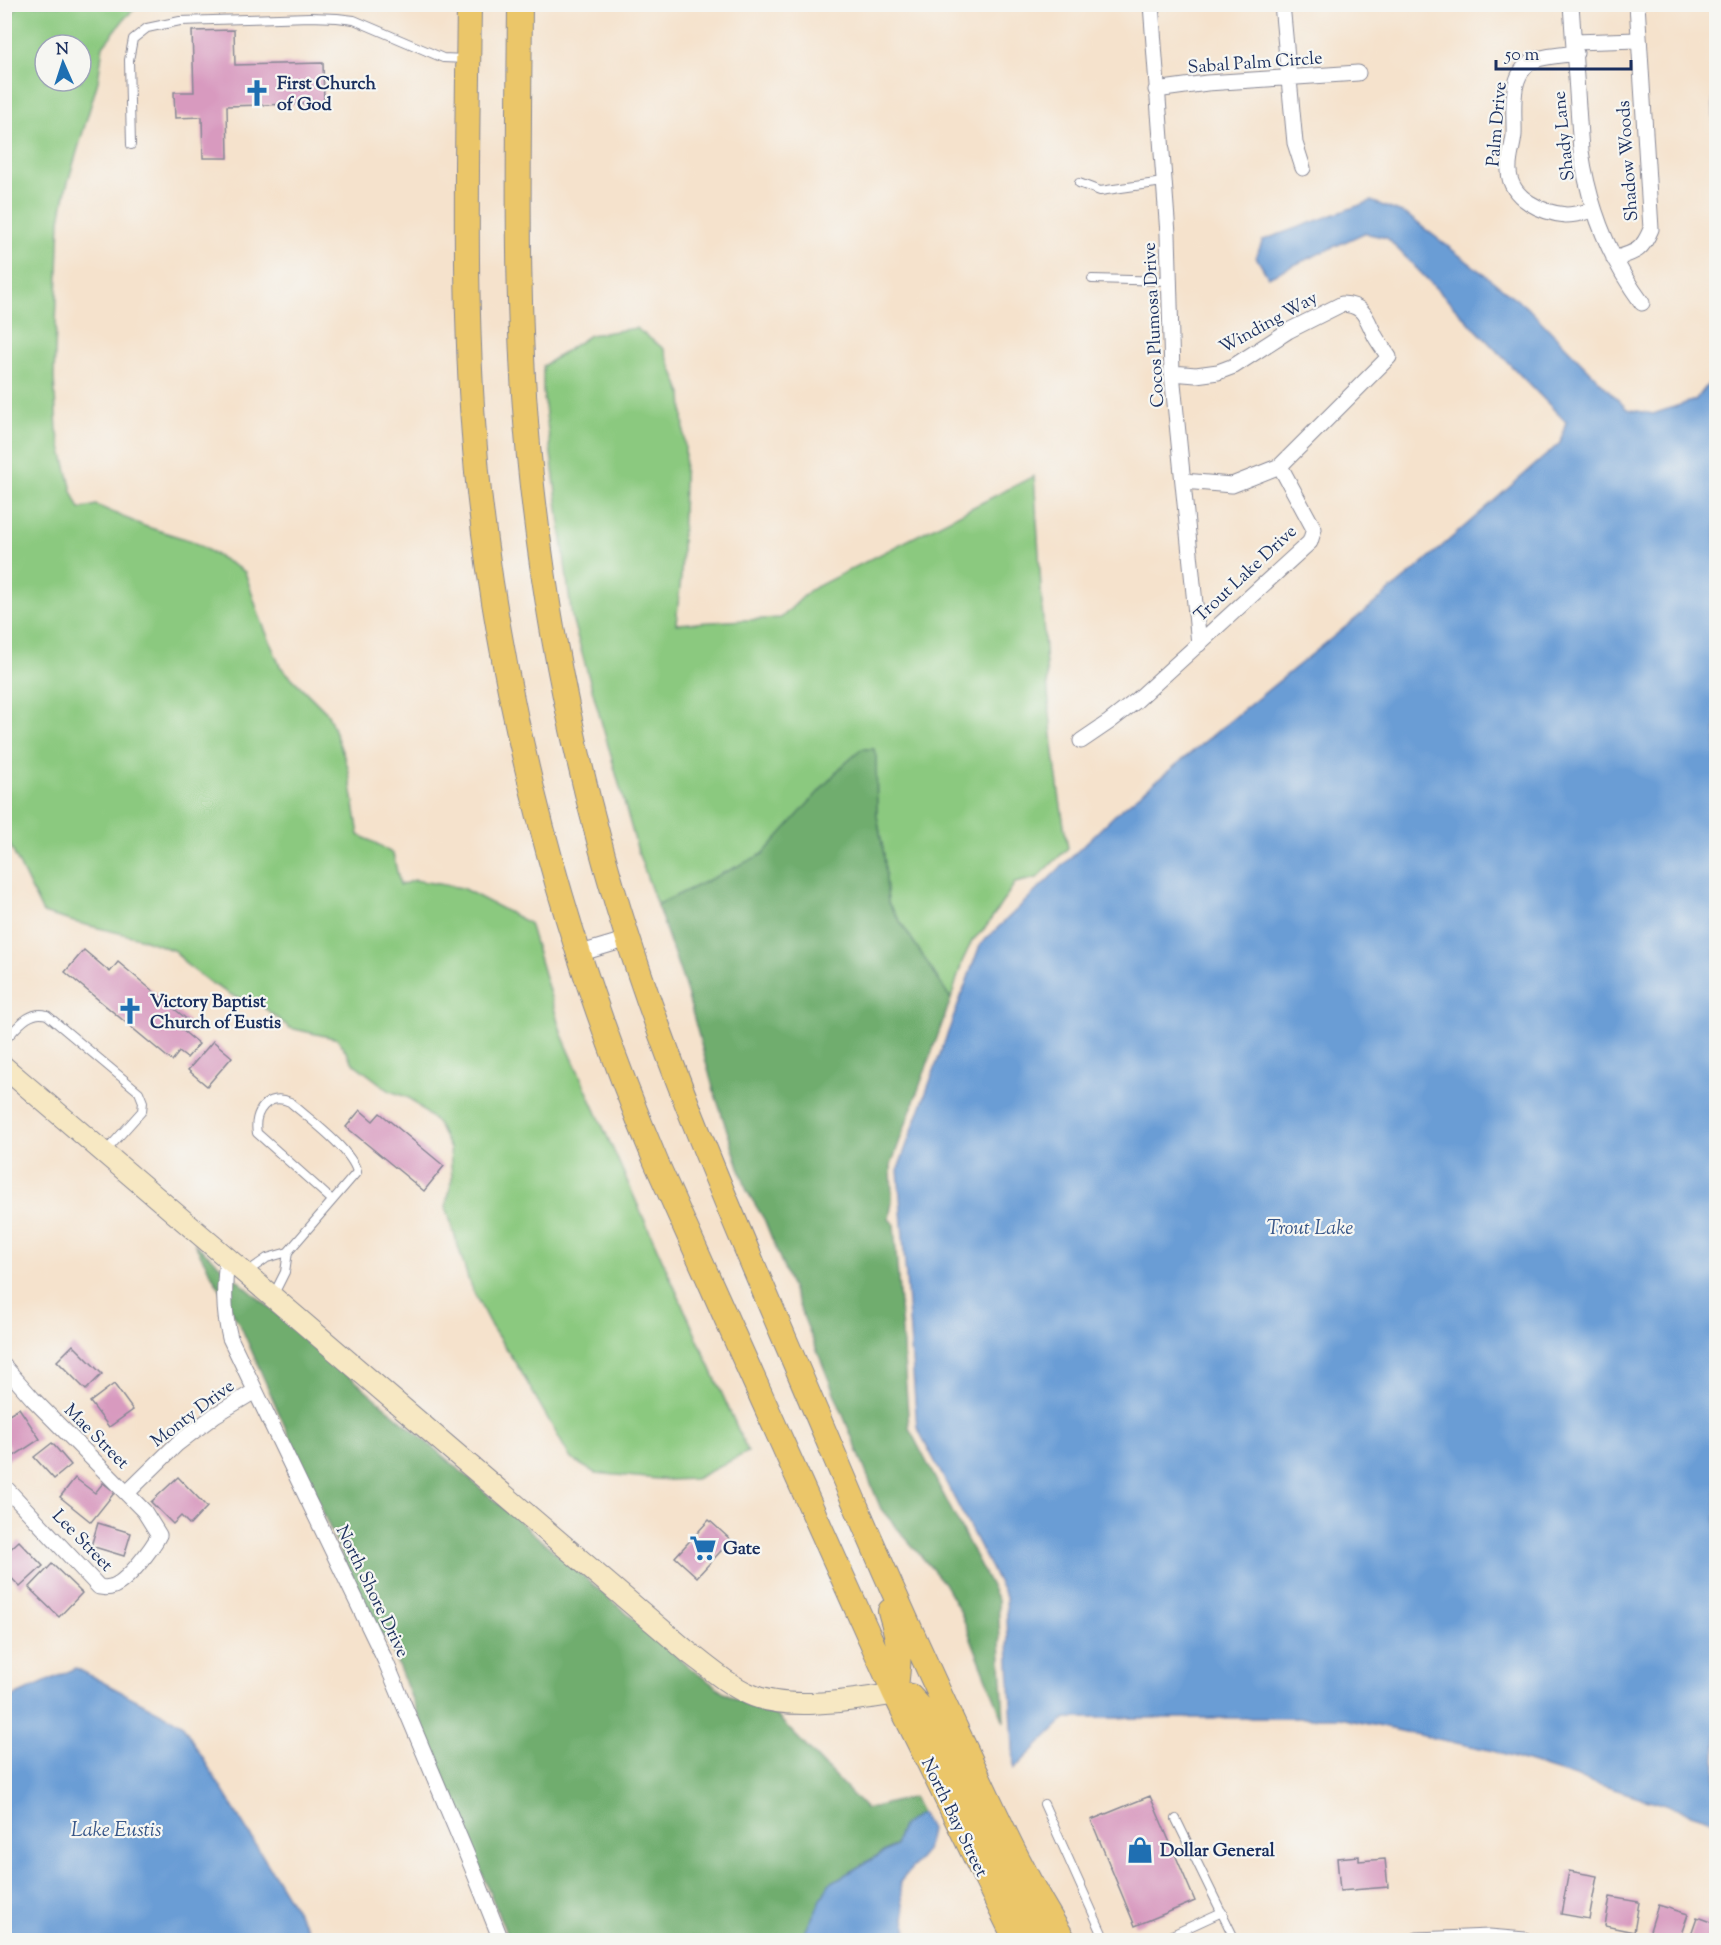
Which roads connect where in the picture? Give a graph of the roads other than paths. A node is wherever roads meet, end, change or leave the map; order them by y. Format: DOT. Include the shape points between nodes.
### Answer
graph roads {
  1 [pos="469,4"];
  2 [pos="520,4"];
  3 [pos="1151,4"];
  4 [pos="1282,4"];
  5 [pos="1571,4"];
  6 [pos="1637,4"];
  7 [pos="1638,40"];
  8 [pos="1575,47"];
  9 [pos="468,59"];
  10 [pos="1358,73"];
  11 [pos="1290,79"];
  12 [pos="1156,90"];
  13 [pos="131,145"];
  14 [pos="1303,168"];
  15 [pos="1164,182"];
  16 [pos="1079,183"];
  17 [pos="1593,210"];
  18 [pos="1614,259"];
  19 [pos="1092,279"];
  20 [pos="1169,281"];
  21 [pos="1642,303"];
  22 [pos="1172,373"];
  23 [pos="1280,466"];
  24 [pos="1183,481"];
  25 [pos="1199,644"];
  26 [pos="1081,741"];
  27 [pos="628,939"];
  28 [pos="578,954"];
  29 [pos="4,1041"];
  30 [pos="4,1067"];
  31 [pos="105,1152"];
  32 [pos="332,1200"];
  33 [pos="288,1252"];
  34 [pos="227,1258"];
  35 [pos="245,1274"];
  36 [pos="272,1297"];
  37 [pos="4,1366"];
  38 [pos="255,1391"];
  39 [pos="4,1486"];
  40 [pos="127,1493"];
  41 [pos="853,1500"];
  42 [pos="159,1535"];
  43 [pos="895,1694"];
  44 [pos="1044,1804"];
  45 [pos="1176,1819"];
  46 [pos="1222,1912"];
  47 [pos="501,1941"];
  48 [pos="1016,1941"];
  49 [pos="1044,1941"];
  50 [pos="1064,1941"];
  51 [pos="1105,1941"];
  52 [pos="1161,1941"];
  53 [pos="1235,1941"];
  54 [pos="1417,1941"];
  55 [pos="1526,1941"];
  1 -- 9 [label="main road, North Bay Street"];
  2 -- 27 [label="main road" via="518,264 532,489 559,670 601,850"];
  3 -- 12 [label="street, Cocos Plumosa Drive"];
  4 -- 11 [label="street"];
  5 -- 8 [label="street, Shady Lane"];
  6 -- 7 [label="street, Shadow Woods"];
  7 -- 8 [label="street, Palm Drive"];
  7 -- 18 [label="street, Shadow Woods" via="1651,229 1646,243"];
  8 -- 17 [label="street, Shady Lane" via="1581,151"];
  8 -- 17 [label="street, Palm Drive" via="1531,61 1522,69 1516,83 1509,171 1511,183 1528,202 1569,215"];
  9 -- 13 [label="lane" via="443,58 354,20 337,18 180,21 147,28 133,39 129,60"];
  9 -- 28 [label="main road, North Bay Street" via="467,314 482,513 505,664 527,769"];
  10 -- 11 [label="street, Sabal Palm Circle"];
  11 -- 12 [label="street, Sabal Palm Circle"];
  11 -- 14 [label="street" via="1295,143"];
  12 -- 15 [label="street, Cocos Plumosa Drive"];
  15 -- 16 [label="lane" via="1100,191"];
  15 -- 20 [label="street, Cocos Plumosa Drive"];
  17 -- 18 [label="street, Shady Lane"];
  18 -- 21 [label="street, Shady Lane"];
  19 -- 20 [label="lane"];
  20 -- 22 [label="street, Cocos Plumosa Drive"];
  22 -- 23 [label="street, Winding Way" via="1218,372 1342,304 1360,309 1389,357"];
  22 -- 24 [label="street, Cocos Plumosa Drive"];
  23 -- 24 [label="street" via="1232,485"];
  23 -- 25 [label="street, Trout Lake Drive" via="1314,529 1313,536"];
  24 -- 25 [label="street, Cocos Plumosa Drive"];
  25 -- 26 [label="street, Trout Lake Drive" via="1136,701"];
  27 -- 28 [label="street"];
  27 -- 41 [label="main road" via="705,1146"];
  28 -- 43 [label="main road, North Bay Street" via="656,1162"];
  29 -- 31 [label="lane" via="28,1017 40,1012 139,1092 142,1112"];
  30 -- 31 [label="main road"];
  31 -- 34 [label="main road"];
  32 -- 32 [label="lane" via="357,1172 354,1162 290,1102 282,1098 272,1100 258,1113 257,1133"];
  32 -- 33 [label="lane"];
  33 -- 35 [label="lane" via="267,1258"];
  33 -- 36 [label="lane" via="285,1272"];
  34 -- 35 [label="main road"];
  34 -- 38 [label="street, North Shore Drive" via="225,1318"];
  35 -- 36 [label="main road"];
  36 -- 43 [label="main road" via="679,1645 729,1683 771,1702 819,1703"];
  37 -- 40 [label="street, Mae Street"];
  38 -- 40 [label="street, Monty Drive" via="177,1444"];
  38 -- 47 [label="street, North Shore Drive" via="385,1660"];
  39 -- 42 [label="street, Lee Street" via="99,1587 113,1587 121,1582 152,1549"];
  40 -- 42 [label="street, Mae Street"];
  41 -- 43 [label="main road" via="896,1632 900,1658"];
  41 -- 50 [label="main road" via="1019,1863"];
  43 -- 48 [label="main road, North Bay Street"];
  43 -- 49 [label="main road" via="910,1696 933,1721 1015,1894"];
  44 -- 51 [label="lane"];
  45 -- 46 [label="lane"];
  46 -- 52 [label="lane"];
  46 -- 53 [label="lane"];
  54 -- 55 [label="street" via="1489,1937"];
}
